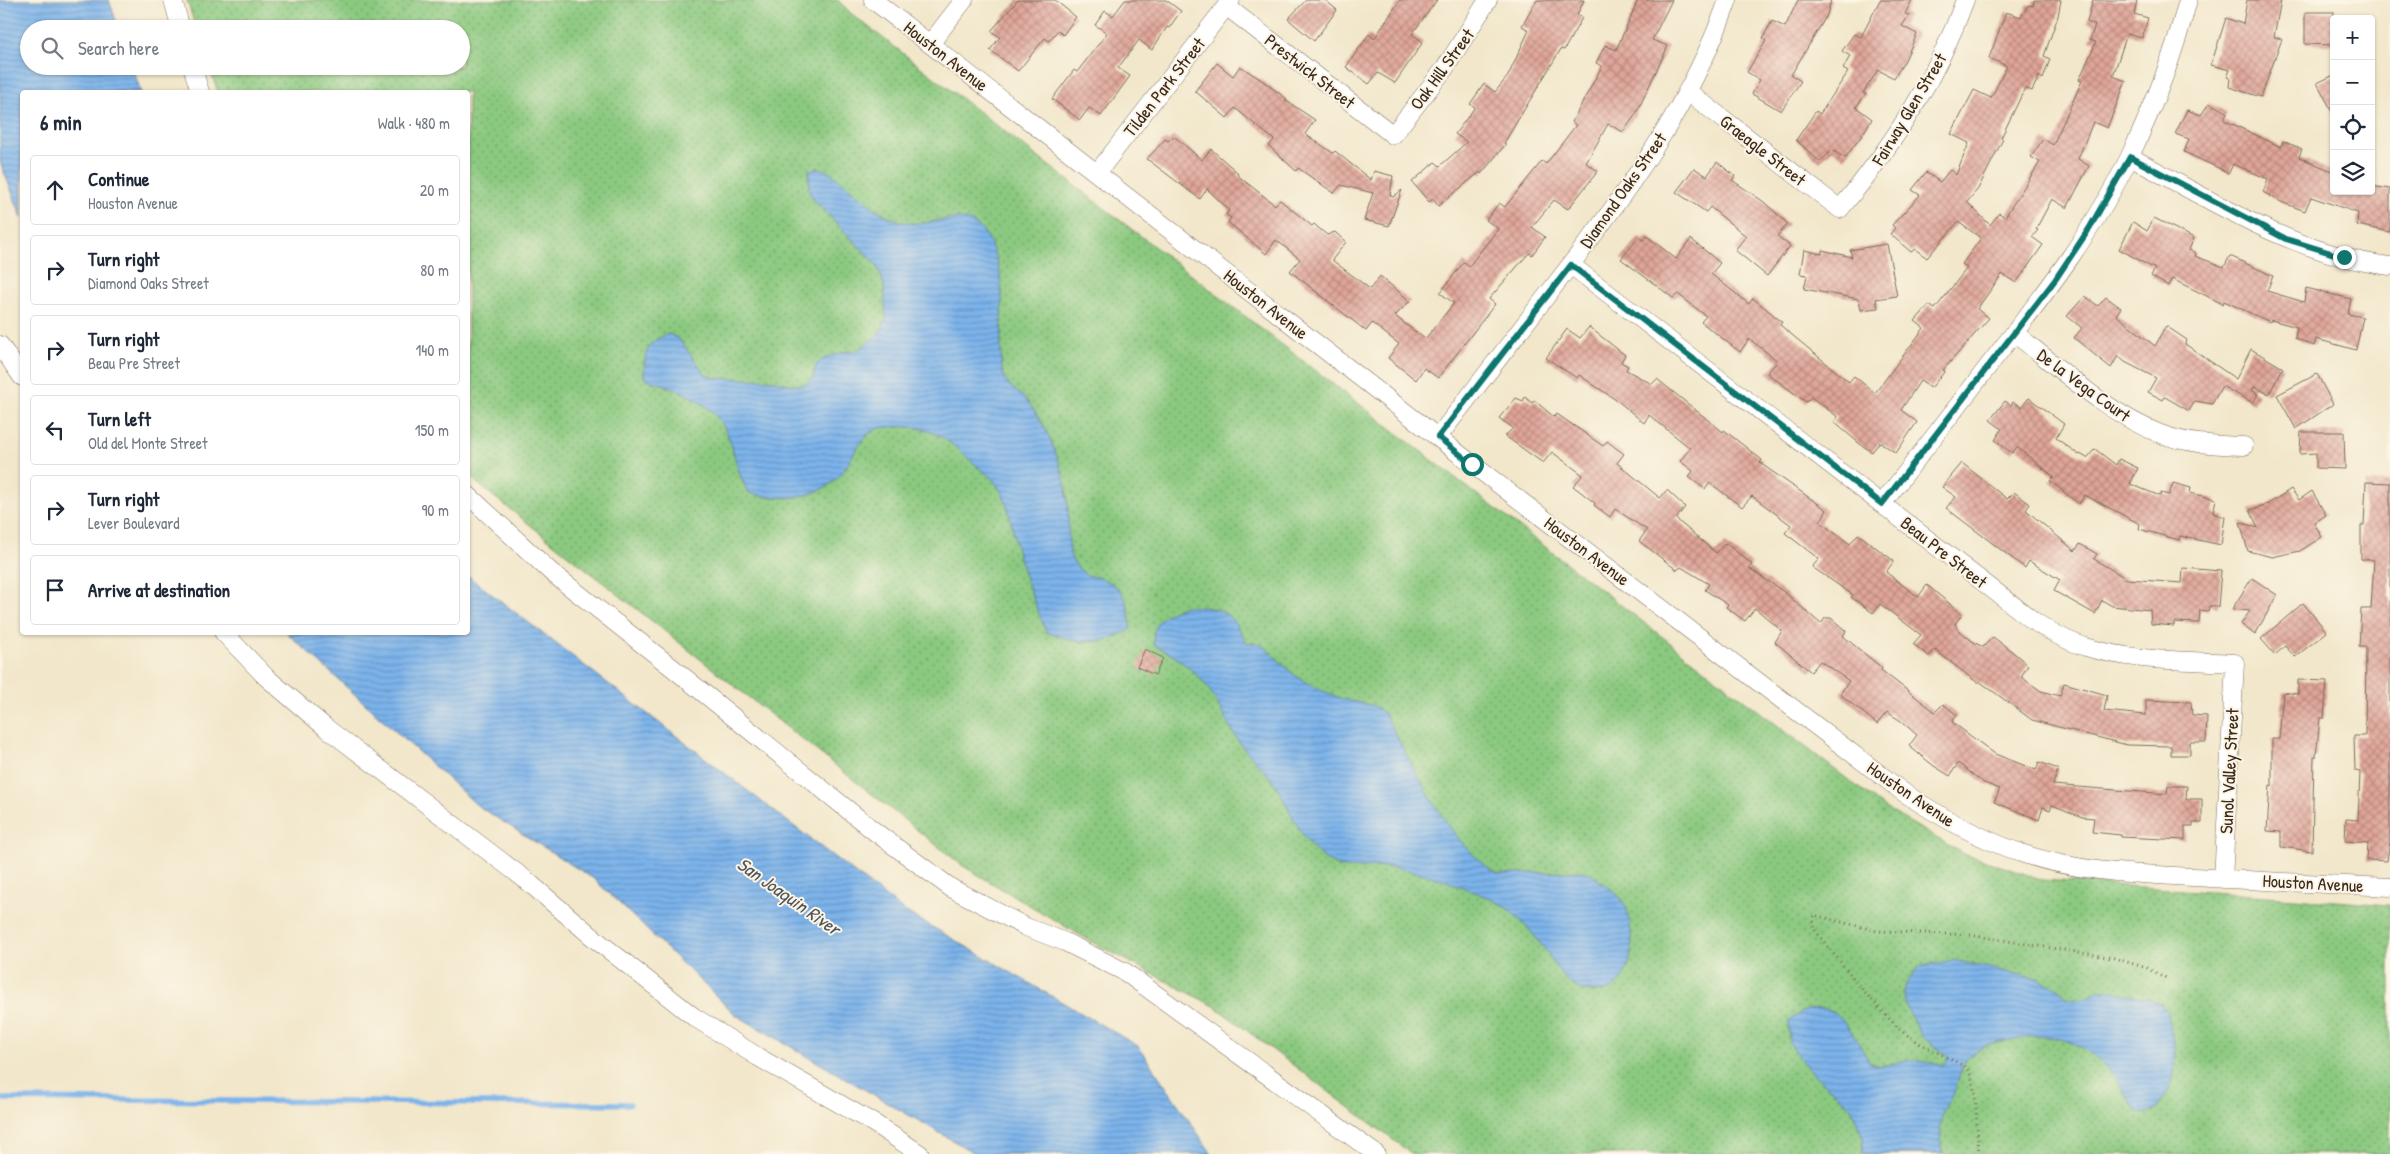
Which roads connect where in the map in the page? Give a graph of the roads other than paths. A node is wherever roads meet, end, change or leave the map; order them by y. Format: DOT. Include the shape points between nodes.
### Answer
graph roads {
  1 [pos="173,0"];
  2 [pos="872,0"];
  3 [pos="964,0"];
  4 [pos="1488,0"];
  5 [pos="1728,0"];
  6 [pos="1965,0"];
  7 [pos="2188,0"];
  8 [pos="1228,3"];
  9 [pos="179,20"];
  10 [pos="930,44"];
  11 [pos="195,75"];
  12 [pos="199,90"];
  13 [pos="1687,91"];
  14 [pos="1393,136"];
  15 [pos="2130,157"];
  16 [pos="1097,173"];
  17 [pos="1840,209"];
  18 [pos="1571,265"];
  19 [pos="2390,266"];
  20 [pos="2014,333"];
  21 [pos="0,346"];
  22 [pos="20,374"];
  23 [pos="1438,437"];
  24 [pos="2244,446"];
  25 [pos="470,498"];
  26 [pos="1882,504"];
  27 [pos="226,635"];
  28 [pos="2235,663"];
  29 [pos="2223,878"];
  30 [pos="2390,887"];
  31 [pos="920,1154"];
  32 [pos="1376,1154"];
  1 -- 9 [label="street"];
  2 -- 10 [label="street, Houston Avenue"];
  3 -- 10 [label="street"];
  4 -- 14 [label="street, Oak Hill Street" via="1446,68"];
  5 -- 13 [label="street, Diamond Oaks Street"];
  6 -- 17 [label="street, Fairway Glen Street" via="1930,81 1903,127"];
  7 -- 15 [label="street" via="2158,94"];
  8 -- 14 [label="street, Prestwick Street"];
  8 -- 16 [label="street, Tilden Park Street"];
  10 -- 16 [label="street, Houston Avenue"];
  11 -- 12 [label="street"];
  13 -- 17 [label="street, Graeagle Street"];
  13 -- 18 [label="street, Diamond Oaks Street" via="1627,191"];
  15 -- 19 [label="street" via="2286,239 2344,257"];
  15 -- 20 [label="street" via="2089,229"];
  16 -- 23 [label="street, Houston Avenue"];
  18 -- 23 [label="street, Diamond Oaks Street"];
  18 -- 26 [label="street, Beau Pre Street"];
  20 -- 24 [label="street, De la Vega Court" via="2129,419 2186,441"];
  20 -- 26 [label="street"];
  21 -- 22 [label="street"];
  23 -- 29 [label="street, Houston Avenue" via="1903,792 1939,816 1982,838 2062,864 2109,872"];
  25 -- 32 [label="street" via="566,584 874,831 952,888 1026,927 1125,972"];
  26 -- 28 [label="street, Beau Pre Street" via="2035,622 2059,636 2114,655"];
  27 -- 31 [label="street" via="324,727 526,880 694,1017"];
  28 -- 29 [label="street, Sunol Valley Street"];
  29 -- 30 [label="street, Houston Avenue"];
}
